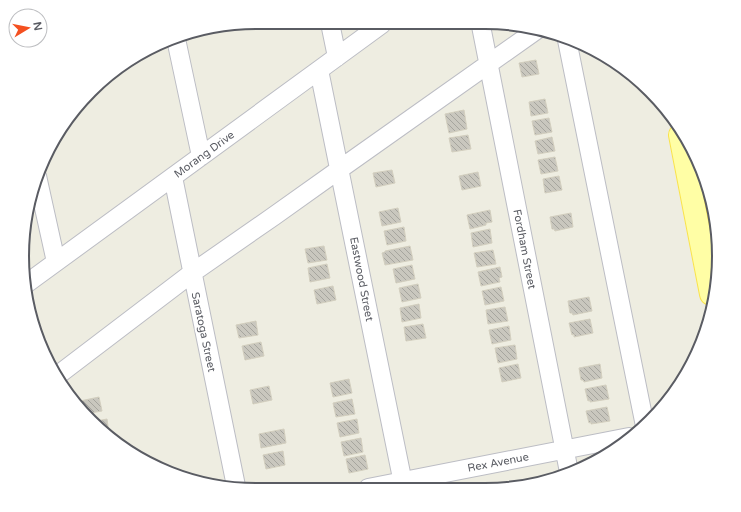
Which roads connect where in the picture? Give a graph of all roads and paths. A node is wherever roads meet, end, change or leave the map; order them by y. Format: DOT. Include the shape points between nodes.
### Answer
graph roads {
  1 [pos="331,29"];
  2 [pos="375,29"];
  3 [pos="482,29"];
  4 [pos="531,34"];
  5 [pos="177,43"];
  6 [pos="568,45"];
  7 [pos="337,57"];
  8 [pos="489,63"];
  9 [pos="319,70"];
  10 [pos="681,142"];
  11 [pos="201,156"];
  12 [pos="340,169"];
  13 [pos="173,177"];
  14 [pos="40,188"];
  15 [pos="56,262"];
  16 [pos="192,273"];
  17 [pos="30,281"];
  18 [pos="710,288"];
  19 [pos="61,373"];
  20 [pos="644,419"];
  21 [pos="619,439"];
  22 [pos="565,449"];
  23 [pos="568,467"];
  24 [pos="235,482"];
  25 [pos="403,483"];
  26 [pos="408,483"];
  1 -- 7 [label="street"];
  2 -- 7 [label="street, Morang Drive"];
  3 -- 8 [label="street, Fordham Street"];
  4 -- 8 [label="street"];
  5 -- 11 [label="street"];
  6 -- 20 [label="street"];
  7 -- 9 [label="street, Morang Drive"];
  8 -- 12 [label="street"];
  8 -- 22 [label="street, Fordham Street"];
  9 -- 11 [label="street, Morang Drive"];
  9 -- 12 [label="street, Eastwood Street"];
  10 -- 18 [label="main road"];
  11 -- 13 [label="street, Morang Drive"];
  12 -- 16 [label="street"];
  12 -- 25 [label="street, Eastwood Street"];
  13 -- 15 [label="street, Morang Drive"];
  13 -- 16 [label="street, Saratoga Street"];
  14 -- 15 [label="street"];
  15 -- 17 [label="street, Morang Drive"];
  16 -- 19 [label="street"];
  16 -- 24 [label="street, Saratoga Street"];
  21 -- 22 [label="street, Rex Avenue"];
  22 -- 23 [label="street, Fordham Street"];
  22 -- 26 [label="street, Rex Avenue"];
}
